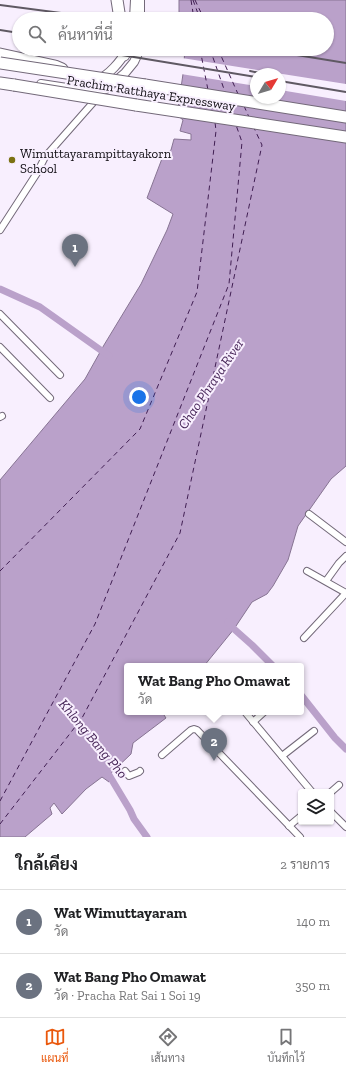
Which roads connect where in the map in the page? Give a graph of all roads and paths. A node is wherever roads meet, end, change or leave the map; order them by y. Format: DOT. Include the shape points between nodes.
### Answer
graph roads {
  1 [pos="117,0"];
  2 [pos="135,0"];
  3 [pos="140,0"];
  4 [pos="119,12"];
  5 [pos="134,12"];
  6 [pos="140,12"];
  7 [pos="0,54"];
  8 [pos="122,56"];
  9 [pos="137,56"];
  10 [pos="0,63"];
  11 [pos="0,67"];
  12 [pos="78,75"];
  13 [pos="0,79"];
  14 [pos="0,83"];
  15 [pos="106,89"];
  16 [pos="346,117"];
  17 [pos="346,137"];
  18 [pos="0,230"];
  19 [pos="0,314"];
  20 [pos="0,347"];
  21 [pos="60,375"];
  22 [pos="50,398"];
  23 [pos="309,514"];
  24 [pos="346,542"];
  25 [pos="346,556"];
  26 [pos="307,571"];
  27 [pos="326,581"];
  28 [pos="346,593"];
  29 [pos="304,638"];
  30 [pos="247,715"];
  31 [pos="261,715"];
  32 [pos="253,722"];
  33 [pos="314,731"];
  34 [pos="162,755"];
  35 [pos="282,756"];
  36 [pos="140,771"];
  37 [pos="125,772"];
  38 [pos="339,785"];
  39 [pos="310,789"];
  40 [pos="334,789"];
  41 [pos="334,815"];
  42 [pos="298,818"];
  43 [pos="288,826"];
  44 [pos="346,827"];
  45 [pos="300,837"];
  1 -- 4 [label="highway"];
  2 -- 5 [label="main road"];
  3 -- 6 [label="main road"];
  7 -- 12 [label="highway, bridge" via="55,66"];
  8 -- 11 [label="main road" via="117,65 102,78 92,80 76,80"];
  9 -- 15 [label="main road" via="125,73"];
  10 -- 12 [label="highway, Prachim Ratthaya Expressway, bridge"];
  12 -- 16 [label="highway, Prachim Ratthaya Expressway, bridge"];
  13 -- 15 [label="main road" via="93,92"];
  14 -- 17 [label="highway, Prachim Ratthaya Expressway, bridge"];
  15 -- 18 [label="street" via="45,158"];
  19 -- 21 [label="street"];
  20 -- 22 [label="street"];
  23 -- 24 [label="street"];
  25 -- 27 [label="street"];
  26 -- 27 [label="street"];
  27 -- 28 [label="street"];
  28 -- 29 [label="street"];
  30 -- 32 [label="street"];
  31 -- 32 [label="street"];
  32 -- 35 [label="street"];
  33 -- 35 [label="street"];
  34 -- 43 [label="street" via="191,730 197,730"];
  35 -- 39 [label="street"];
  36 -- 37 [label="street" via="129,776"];
  38 -- 40 [label="street"];
  41 -- 44 [label="street"];
  42 -- 43 [label="street"];
  43 -- 45 [label="street"];
}
